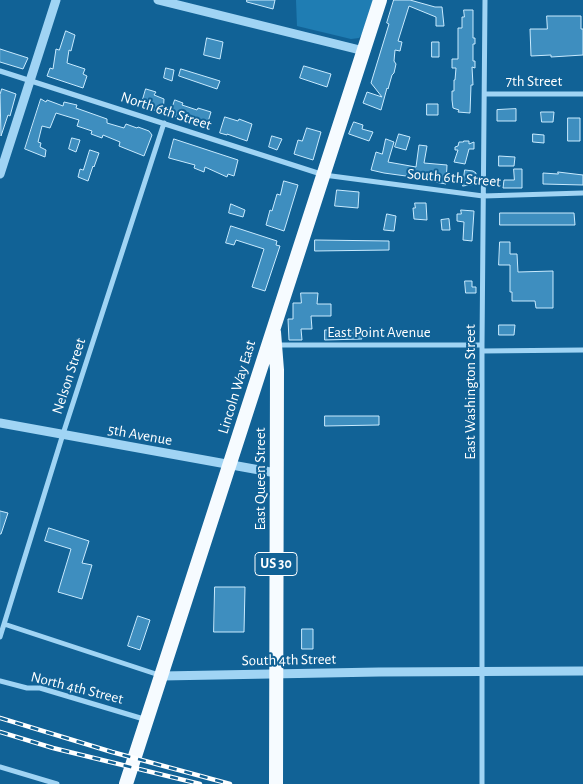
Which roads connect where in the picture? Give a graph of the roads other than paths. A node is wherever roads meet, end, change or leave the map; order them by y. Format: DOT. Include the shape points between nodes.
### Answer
graph roads {
  1 [pos="56,0"];
  2 [pos="158,0"];
  3 [pos="380,0"];
  4 [pos="486,0"];
  5 [pos="364,52"];
  6 [pos="0,71"];
  7 [pos="30,81"];
  8 [pos="485,94"];
  9 [pos="583,94"];
  10 [pos="164,123"];
  11 [pos="0,174"];
  12 [pos="324,175"];
  13 [pos="583,193"];
  14 [pos="483,196"];
  15 [pos="274,325"];
  16 [pos="275,345"];
  17 [pos="482,348"];
  18 [pos="583,350"];
  19 [pos="252,391"];
  20 [pos="277,391"];
  21 [pos="0,422"];
  22 [pos="63,434"];
  23 [pos="230,465"];
  24 [pos="276,473"];
  25 [pos="4,624"];
  26 [pos="0,637"];
  27 [pos="482,670"];
  28 [pos="583,671"];
  29 [pos="276,674"];
  30 [pos="162,676"];
  31 [pos="0,681"];
  32 [pos="147,720"];
  33 [pos="0,767"];
  34 [pos="57,784"];
  35 [pos="126,784"];
  36 [pos="276,784"];
  37 [pos="482,784"];
  1 -- 7 [label="street"];
  2 -- 5 [label="street"];
  3 -- 5 [label="highway, Lincoln Way East / US 30"];
  4 -- 8 [label="street, East Washington Street"];
  5 -- 12 [label="highway, Lincoln Way East / US 30"];
  6 -- 7 [label="street, North 6th Street"];
  7 -- 10 [label="street, North 6th Street"];
  7 -- 11 [label="street"];
  8 -- 9 [label="street, 7th Street"];
  8 -- 14 [label="street, East Washington Street"];
  10 -- 12 [label="street, North 6th Street"];
  10 -- 22 [label="street, Nelson Street"];
  12 -- 14 [label="street, South 6th Street"];
  12 -- 15 [label="highway, Lincoln Way East / US 30"];
  13 -- 14 [label="street, South 6th Street"];
  14 -- 17 [label="street, East Washington Street"];
  15 -- 16 [label="highway, East Queen Street / US 30"];
  15 -- 19 [label="highway, Lincoln Way East / US 30"];
  16 -- 17 [label="street, East Point Avenue"];
  16 -- 20 [label="highway, East Queen Street / US 30"];
  17 -- 18 [label="street, East Point Avenue"];
  17 -- 27 [label="street, East Washington Street"];
  19 -- 20 [label="highway"];
  19 -- 23 [label="highway, Lincoln Way East / US 30"];
  20 -- 24 [label="highway, East Queen Street / US 30"];
  21 -- 22 [label="street, 5th Avenue"];
  22 -- 23 [label="street, 5th Avenue"];
  22 -- 25 [label="street, Nelson Street"];
  23 -- 24 [label="street, 5th Avenue"];
  23 -- 30 [label="highway, Lincoln Way East / US 30"];
  24 -- 29 [label="highway, East Queen Street / US 30"];
  25 -- 26 [label="street, Nelson Street"];
  25 -- 30 [label="street, South 4th Street"];
  27 -- 28 [label="street, South 4th Street"];
  27 -- 29 [label="street, South 4th Street"];
  27 -- 37 [label="street, East Washington Street"];
  29 -- 30 [label="street, South 4th Street"];
  29 -- 36 [label="highway, East Queen Street / US 30"];
  30 -- 32 [label="highway, Lincoln Way East / US 30"];
  31 -- 32 [label="street, North 4th Street" via="40,688"];
  32 -- 35 [label="highway, Lincoln Way East / US 30"];
  33 -- 34 [label="street"];
}
